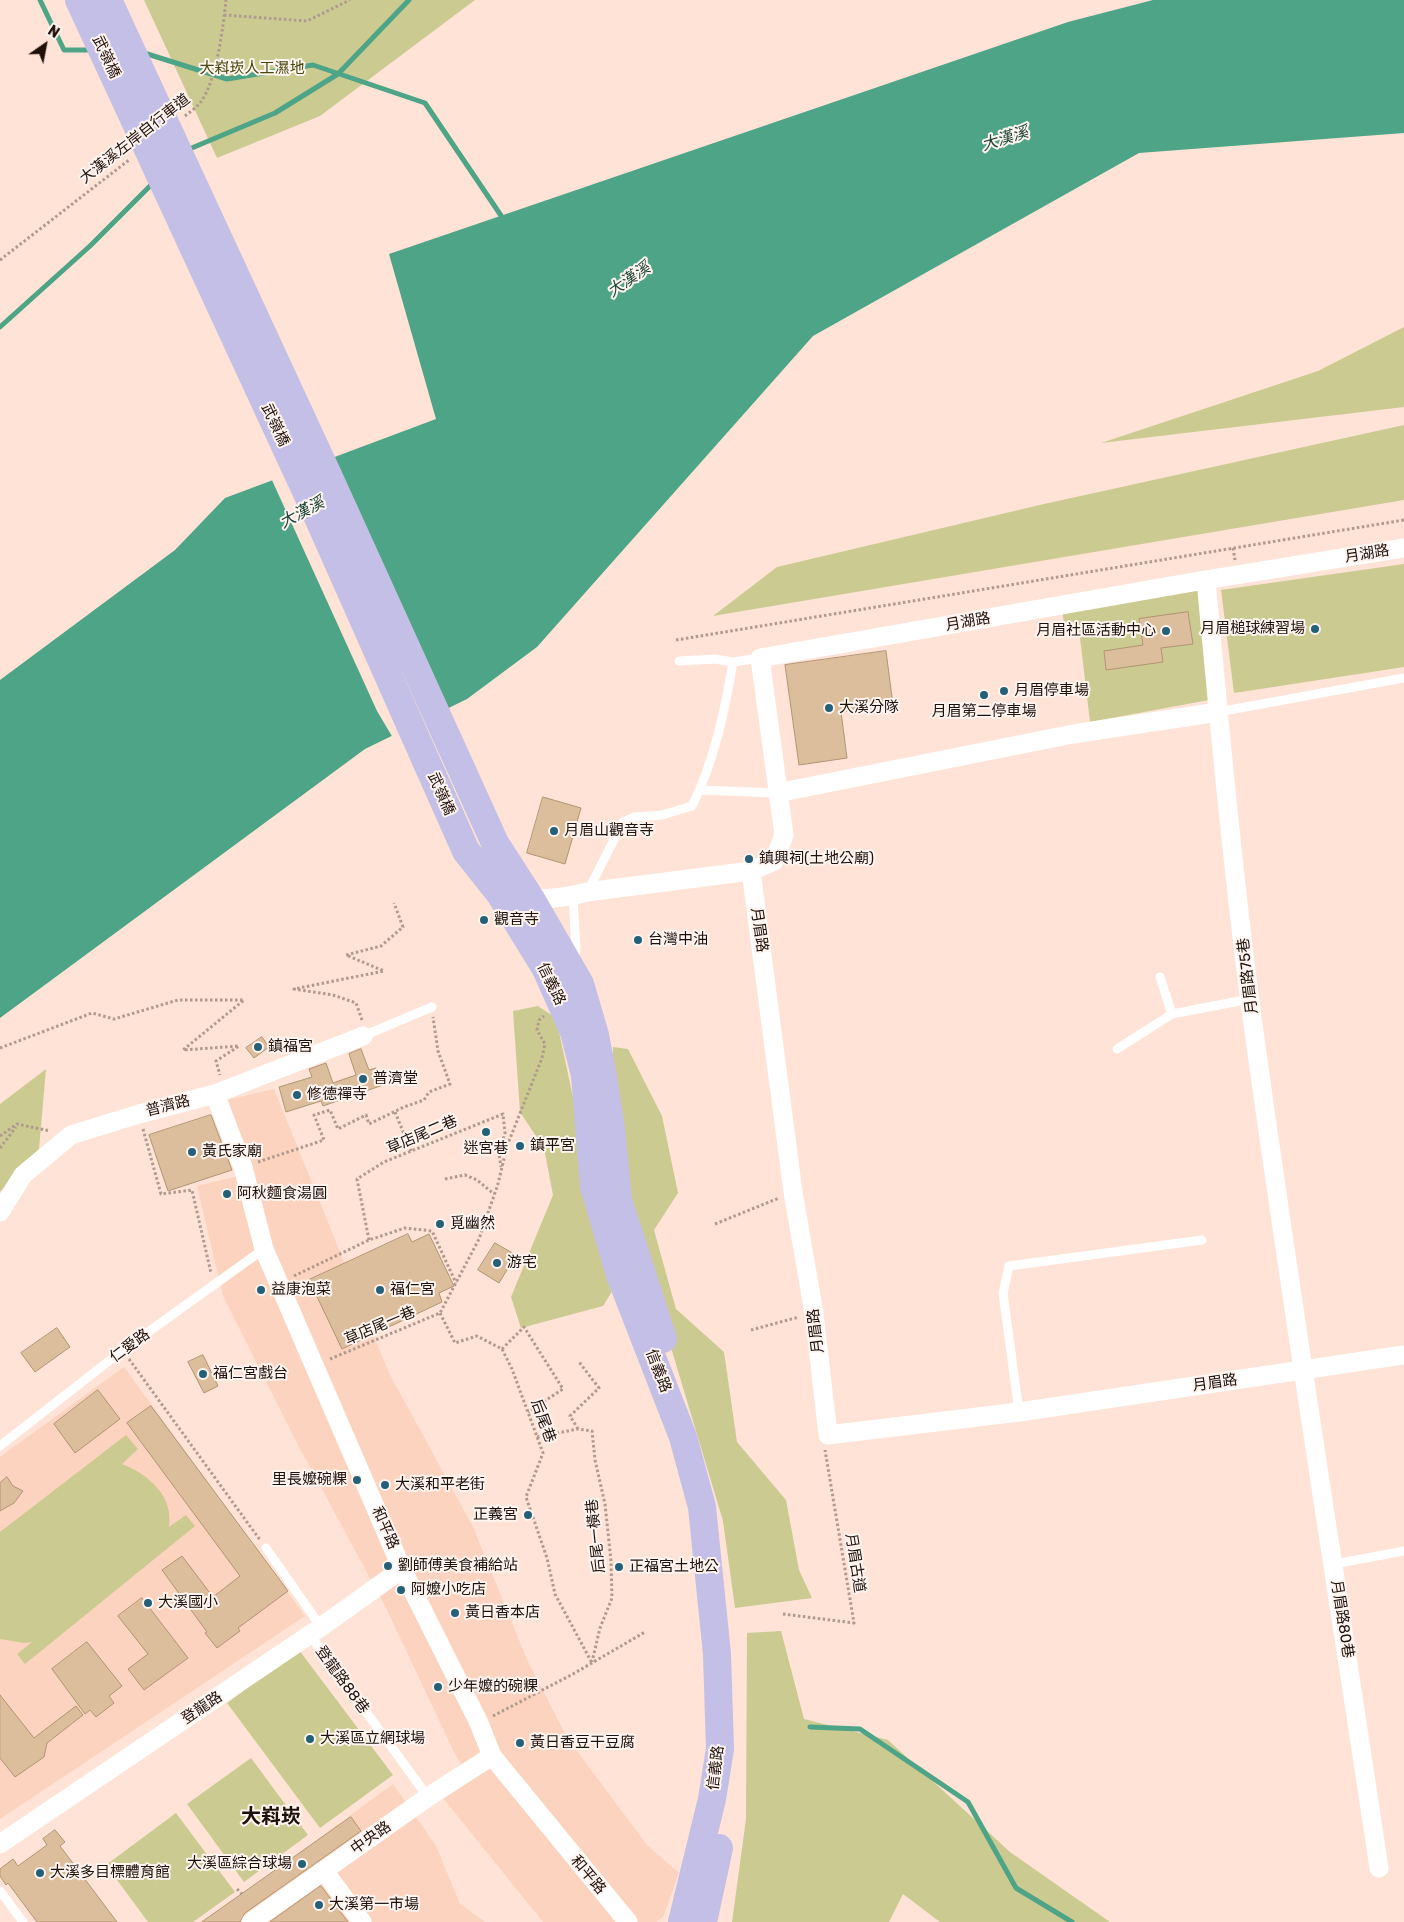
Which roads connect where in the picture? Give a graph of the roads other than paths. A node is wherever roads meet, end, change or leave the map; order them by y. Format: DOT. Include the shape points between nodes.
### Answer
graph roads {
  1 [pos="79,0"];
  2 [pos="108,0"];
  3 [pos="1404,548"];
  4 [pos="1206,580"];
  5 [pos="760,658"];
  6 [pos="679,661"];
  7 [pos="733,662"];
  8 [pos="1404,678"];
  9 [pos="1218,712"];
  10 [pos="700,790"];
  11 [pos="777,793"];
  12 [pos="495,843"];
  13 [pos="466,851"];
  14 [pos="751,871"];
  15 [pos="500,894"];
  16 [pos="580,894"];
  17 [pos="531,899"];
  18 [pos="573,972"];
  19 [pos="1160,977"];
  20 [pos="1250,999"];
  21 [pos="432,1007"];
  22 [pos="1172,1014"];
  23 [pos="365,1035"];
  24 [pos="1118,1049"];
  25 [pos="216,1094"];
  26 [pos="0,1212"];
  27 [pos="1202,1240"];
  28 [pos="264,1249"];
  29 [pos="1404,1355"];
  30 [pos="1302,1370"];
  31 [pos="1019,1412"];
  32 [pos="0,1446"];
  33 [pos="266,1548"];
  34 [pos="1404,1551"];
  35 [pos="1334,1564"];
  36 [pos="402,1569"];
  37 [pos="316,1631"];
  38 [pos="492,1756"];
  39 [pos="428,1797"];
  40 [pos="0,1844"];
  41 [pos="1379,1868"];
  42 [pos="324,1871"];
  43 [pos="0,1891"];
  44 [pos="23,1922"];
  45 [pos="251,1922"];
  46 [pos="362,1922"];
  47 [pos="628,1922"];
  48 [pos="682,1922"];
  49 [pos="703,1922"];
  1 -- 13 [label="main road, 武嶺橋" via="324,531"];
  2 -- 12 [label="main road, 武嶺橋"];
  3 -- 4 [label="street, 月湖路"];
  4 -- 5 [label="street, 月湖路"];
  4 -- 9 [label="street, 月眉路75巷"];
  5 -- 7 [label="lane"];
  5 -- 11 [label="street"];
  6 -- 7 [label="lane" via="715,659"];
  7 -- 10 [label="lane" via="728,692"];
  8 -- 9 [label="lane"];
  9 -- 11 [label="street" via="1064,736"];
  9 -- 20 [label="street, 月眉路75巷"];
  10 -- 11 [label="lane"];
  10 -- 16 [label="lane" via="692,806 623,822"];
  11 -- 14 [label="street" via="784,835 774,861"];
  12 -- 17 [label="main road, 信義路"];
  13 -- 15 [label="main road, 信義路"];
  14 -- 16 [label="street"];
  14 -- 31 [label="street, 月眉路" via="793,1192 814,1313 828,1435"];
  15 -- 17 [label="street"];
  15 -- 48 [label="main road, 信義路" via="546,969 574,1032 585,1075 594,1186 620,1275 683,1437 702,1507 717,1654 720,1749 712,1799"];
  16 -- 17 [label="street"];
  16 -- 18 [label="lane"];
  17 -- 18 [label="main road, 信義路"];
  18 -- 49 [label="main road, 信義路" via="587,1007 602,1069 618,1200 704,1464 716,1514 730,1650 732,1749 728,1803"];
  19 -- 22 [label="lane"];
  20 -- 22 [label="lane"];
  20 -- 30 [label="street, 月眉路75巷"];
  21 -- 23 [label="lane"];
  22 -- 24 [label="lane"];
  23 -- 25 [label="street, 普濟路"];
  25 -- 26 [label="street, 普濟路" via="71,1135 23,1175"];
  25 -- 28 [label="street, 和平路" via="243,1166"];
  27 -- 31 [label="lane" via="1009,1266 1003,1293"];
  28 -- 32 [label="lane, 仁愛路" via="123,1350"];
  28 -- 36 [label="street, 和平路"];
  29 -- 30 [label="street, 月眉路"];
  30 -- 31 [label="street, 月眉路"];
  30 -- 35 [label="street, 月眉路80巷"];
  33 -- 37 [label="lane, 登龍路88巷"];
  34 -- 35 [label="lane"];
  35 -- 41 [label="street, 月眉路80巷"];
  36 -- 37 [label="street, 登龍路"];
  36 -- 38 [label="street, 和平路" via="479,1723"];
  37 -- 39 [label="lane, 登龍路88巷"];
  37 -- 40 [label="street, 登龍路"];
  38 -- 39 [label="street, 中央路"];
  38 -- 47 [label="street, 和平路"];
  39 -- 42 [label="street, 中央路"];
  42 -- 45 [label="street, 中央路"];
  42 -- 46 [label="street"];
  43 -- 44 [label="lane"];
}
